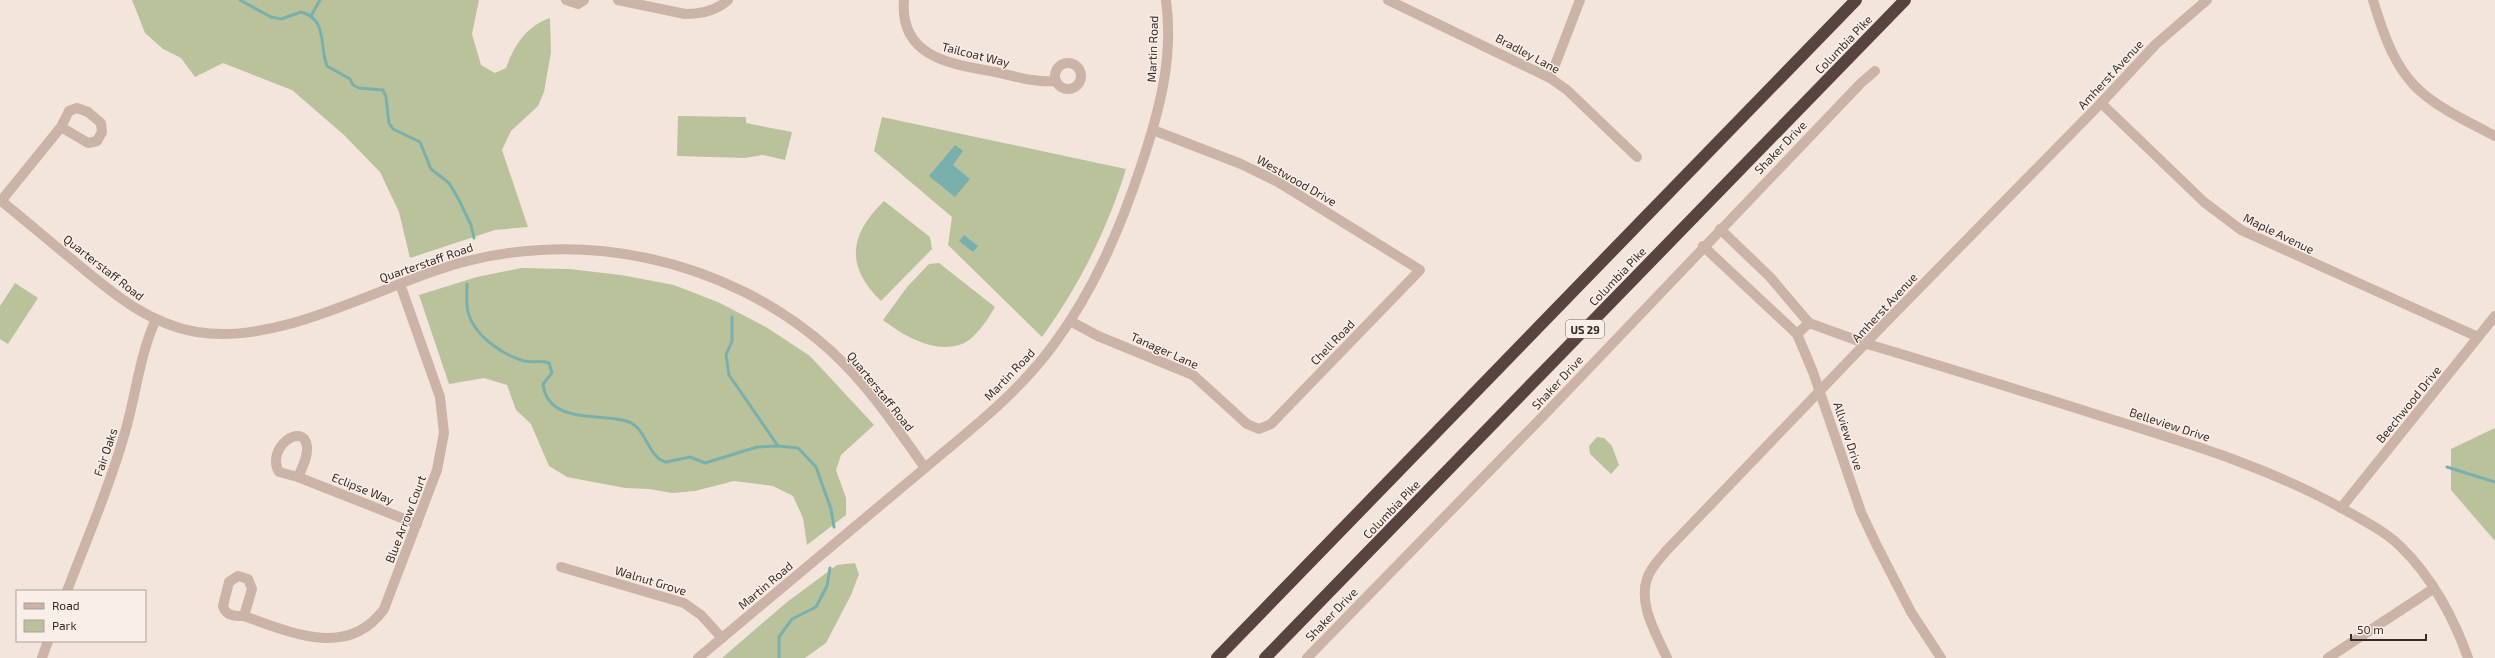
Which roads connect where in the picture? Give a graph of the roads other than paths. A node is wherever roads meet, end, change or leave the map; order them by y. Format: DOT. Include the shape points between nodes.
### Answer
graph roads {
  1 [pos="566,0"];
  2 [pos="584,0"];
  3 [pos="618,0"];
  4 [pos="728,0"];
  5 [pos="904,0"];
  6 [pos="1166,0"];
  7 [pos="1388,0"];
  8 [pos="1580,0"];
  9 [pos="1856,0"];
  10 [pos="1905,0"];
  11 [pos="2207,0"];
  12 [pos="2373,0"];
  13 [pos="1875,71"];
  14 [pos="1550,78"];
  15 [pos="1056,81"];
  16 [pos="2101,103"];
  17 [pos="61,126"];
  18 [pos="1153,130"];
  19 [pos="2495,136"];
  20 [pos="1637,157"];
  21 [pos="0,200"];
  22 [pos="1720,229"];
  23 [pos="1703,246"];
  24 [pos="1420,270"];
  25 [pos="400,284"];
  26 [pos="2495,316"];
  27 [pos="156,320"];
  28 [pos="1070,321"];
  29 [pos="1809,323"];
  30 [pos="1797,334"];
  31 [pos="2478,337"];
  32 [pos="1867,344"];
  33 [pos="1821,392"];
  34 [pos="1259,429"];
  35 [pos="925,468"];
  36 [pos="298,477"];
  37 [pos="2341,508"];
  38 [pos="417,524"];
  39 [pos="561,567"];
  40 [pos="2433,588"];
  41 [pos="67,590"];
  42 [pos="244,616"];
  43 [pos="1257,616"];
  44 [pos="722,638"];
  45 [pos="48,642"];
  46 [pos="42,658"];
  47 [pos="698,658"];
  48 [pos="1211,658"];
  49 [pos="1216,658"];
  50 [pos="1265,658"];
  51 [pos="1306,658"];
  52 [pos="1667,658"];
  53 [pos="1941,658"];
  54 [pos="2328,658"];
  55 [pos="2468,658"];
  1 -- 2 [label="street" via="578,4"];
  3 -- 4 [label="street" via="690,14 714,9"];
  5 -- 15 [label="street, Tailcoat Way" via="904,15 909,32 920,48 938,60 1037,81"];
  6 -- 18 [label="street, Martin Road" via="1166,80"];
  7 -- 14 [label="street, Bradley Lane"];
  8 -- 14 [label="street"];
  9 -- 43 [label="highway, Columbia Pike / US 29"];
  10 -- 50 [label="highway, Columbia Pike / US 29"];
  11 -- 16 [label="street, Amherst Avenue" via="2156,44"];
  12 -- 19 [label="street" via="2387,42 2405,77 2433,102"];
  13 -- 22 [label="street, Shaker Drive"];
  14 -- 20 [label="street, Bradley Lane" via="1567,90"];
  16 -- 31 [label="street, Maple Avenue" via="2204,202 2241,230"];
  16 -- 32 [label="street, Amherst Avenue"];
  17 -- 21 [label="street"];
  18 -- 24 [label="street, Westwood Drive" via="1241,164 1278,182"];
  18 -- 28 [label="street, Martin Road" via="1116,234 1100,269"];
  21 -- 27 [label="street, Quarterstaff Road" via="113,293"];
  22 -- 23 [label="street, Shaker Drive"];
  22 -- 29 [label="street" via="1770,277"];
  23 -- 30 [label="street, Allview Drive"];
  23 -- 51 [label="street, Shaker Drive" via="1547,412"];
  24 -- 34 [label="street, Chell Road" via="1271,424"];
  25 -- 27 [label="street, Quarterstaff Road" via="289,324 255,332 198,333"];
  25 -- 35 [label="street, Quarterstaff Road" via="473,259 540,249 590,249 626,254 704,274 734,287 785,316 831,351 876,401"];
  25 -- 38 [label="street, Blue Arrow Court" via="433,373 443,416 442,453"];
  26 -- 31 [label="street, Beechwood Drive"];
  27 -- 41 [label="street, Fair Oaks" via="143,350 119,454"];
  28 -- 34 [label="street, Tanager Lane" via="1098,336 1193,375 1247,424"];
  28 -- 35 [label="street, Martin Road" via="1038,364 1005,400"];
  29 -- 30 [label="street"];
  29 -- 32 [label="street, Belleview Drive"];
  30 -- 33 [label="street, Allview Drive"];
  31 -- 37 [label="street, Beechwood Drive"];
  32 -- 33 [label="street, Amherst Avenue"];
  32 -- 37 [label="street, Belleview Drive" via="2239,460 2298,485"];
  33 -- 52 [label="street, Amherst Avenue" via="1694,521 1650,572 1646,586 1647,609"];
  33 -- 53 [label="street, Allview Drive" via="1861,512 1911,612"];
  35 -- 44 [label="street, Martin Road"];
  36 -- 38 [label="street, Eclipse Way"];
  37 -- 40 [label="street, Belleview Drive" via="2400,546"];
  38 -- 42 [label="street, Blue Arrow Court" via="384,609 362,636 344,643 323,643"];
  39 -- 44 [label="street, Walnut Grove" via="684,603 700,614"];
  40 -- 54 [label="street"];
  40 -- 55 [label="street, Belleview Drive" via="2454,623"];
  43 -- 48 [label="highway"];
  43 -- 49 [label="highway, Columbia Pike / US 29"];
  44 -- 47 [label="street, Martin Road"];
  45 -- 46 [label="street"];
}
